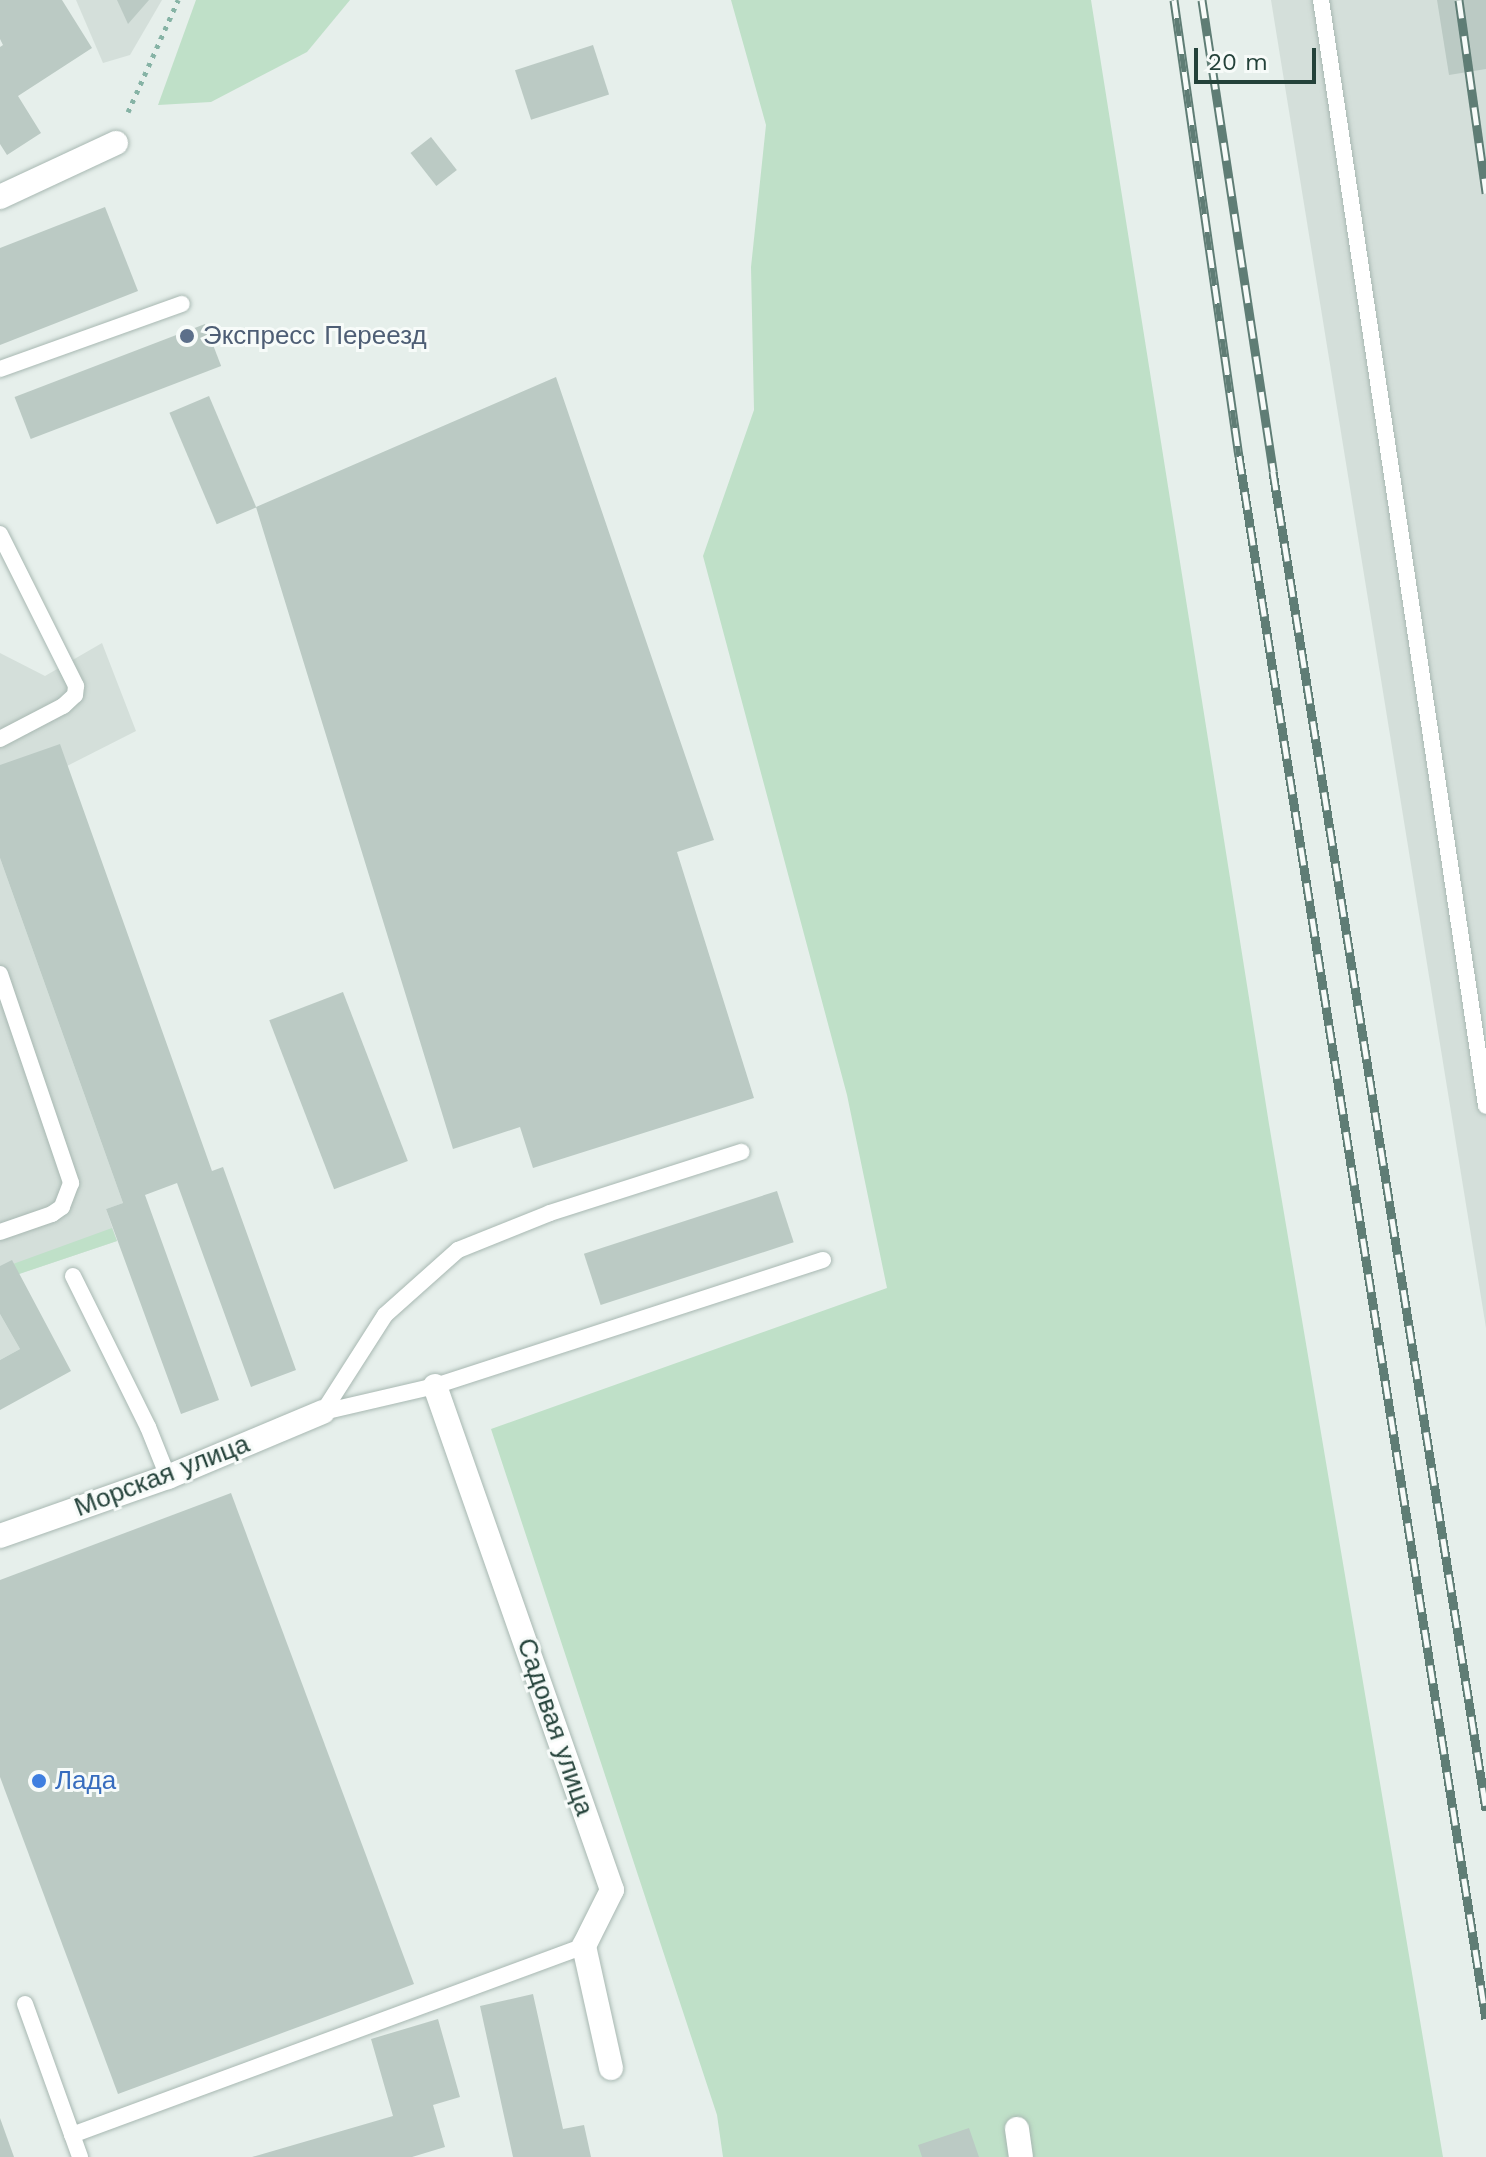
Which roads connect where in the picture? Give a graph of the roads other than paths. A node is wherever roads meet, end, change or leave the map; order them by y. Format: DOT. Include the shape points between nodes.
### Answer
graph roads {
  1 [pos="1321,0"];
  2 [pos="116,143"];
  3 [pos="0,197"];
  4 [pos="182,304"];
  5 [pos="0,369"];
  6 [pos="0,534"];
  7 [pos="0,739"];
  8 [pos="0,974"];
  9 [pos="1486,1106"];
  10 [pos="741,1152"];
  11 [pos="0,1232"];
  12 [pos="823,1260"];
  13 [pos="73,1276"];
  14 [pos="435,1386"];
  15 [pos="323,1412"];
  16 [pos="168,1477"];
  17 [pos="0,1536"];
  18 [pos="584,1946"];
  19 [pos="25,2004"];
  20 [pos="611,2068"];
  21 [pos="1017,2129"];
  22 [pos="72,2135"];
  23 [pos="80,2157"];
  24 [pos="1021,2157"];
  1 -- 9 [label="lane"];
  2 -- 3 [label="street"];
  4 -- 5 [label="lane"];
  6 -- 7 [label="lane" via="76,686 75,695 63,706"];
  8 -- 11 [label="lane" via="71,1183 62,1207 52,1214"];
  10 -- 15 [label="lane" via="550,1213 458,1250 385,1315"];
  12 -- 14 [label="lane"];
  13 -- 16 [label="lane"];
  14 -- 15 [label="lane"];
  14 -- 18 [label="street, Садовая улица" via="612,1890"];
  15 -- 16 [label="street, Морская улица"];
  16 -- 17 [label="street, Морская улица"];
  18 -- 20 [label="street"];
  18 -- 22 [label="lane"];
  19 -- 22 [label="lane"];
  21 -- 24 [label="street"];
  22 -- 23 [label="lane"];
}
